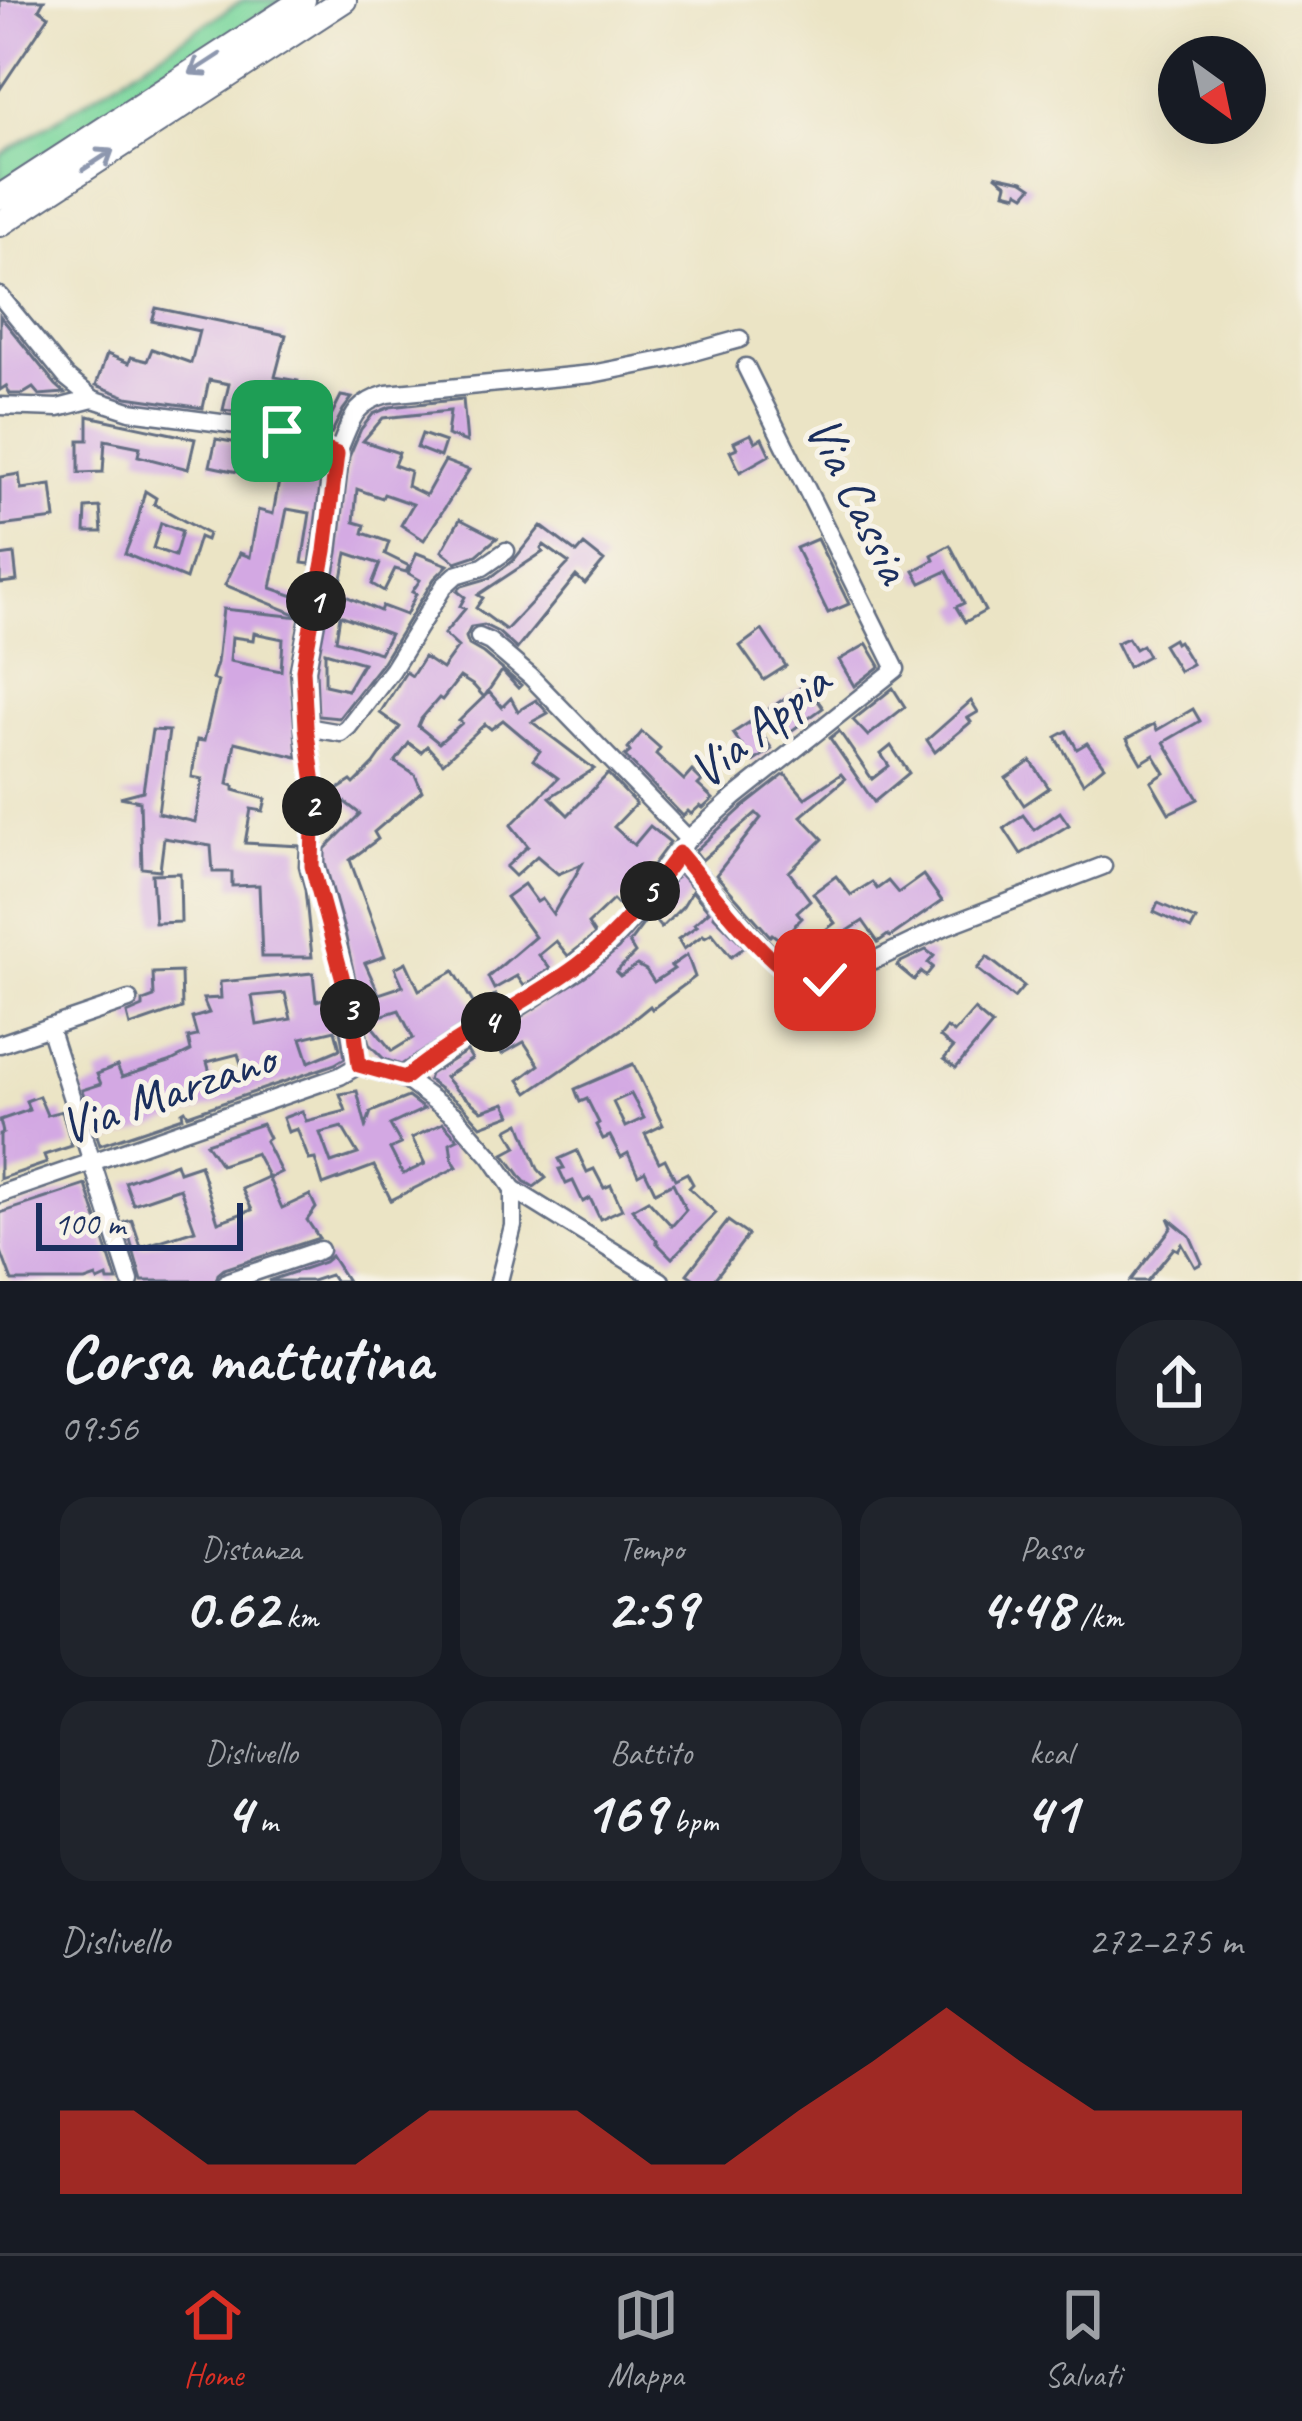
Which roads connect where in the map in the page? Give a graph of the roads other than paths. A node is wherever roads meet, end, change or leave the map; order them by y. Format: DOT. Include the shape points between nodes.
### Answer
graph roads {
  1 [pos="303,0"];
  2 [pos="344,0"];
  3 [pos="0,197"];
  4 [pos="0,224"];
  5 [pos="0,296"];
  6 [pos="740,340"];
  7 [pos="746,367"];
  8 [pos="93,399"];
  9 [pos="0,406"];
  10 [pos="337,454"];
  11 [pos="506,551"];
  12 [pos="479,638"];
  13 [pos="896,669"];
  14 [pos="306,727"];
  15 [pos="683,846"];
  16 [pos="1103,866"];
  17 [pos="129,1000"];
  18 [pos="49,1028"];
  19 [pos="0,1044"];
  20 [pos="359,1065"];
  21 [pos="405,1078"];
  22 [pos="93,1163"];
  23 [pos="513,1189"];
  24 [pos="0,1194"];
  25 [pos="320,1250"];
  26 [pos="130,1281"];
  27 [pos="228,1281"];
  28 [pos="500,1281"];
  29 [pos="661,1281"];
  1 -- 3 [label="highway, one-way"];
  4 -- 2 [label="highway, one-way"];
  5 -- 8 [label="street" via="65,377"];
  6 -- 10 [label="street" via="592,374 387,394 358,407"];
  7 -- 13 [label="street, Via Cassia"];
  8 -- 9 [label="street" via="58,408"];
  8 -- 10 [label="street" via="282,431"];
  10 -- 14 [label="street" via="303,669"];
  11 -- 14 [label="street" via="444,586 348,727"];
  12 -- 15 [label="street" via="531,677"];
  13 -- 15 [label="street, Via Appia"];
  14 -- 20 [label="street" via="312,866"];
  15 -- 16 [label="street" via="767,952 811,983"];
  15 -- 21 [label="street, Via Appia" via="609,940"];
  17 -- 18 [label="street"];
  18 -- 19 [label="street"];
  18 -- 22 [label="street"];
  20 -- 21 [label="street"];
  20 -- 22 [label="street, Via Marzano"];
  21 -- 23 [label="street" via="455,1116"];
  22 -- 24 [label="street, Via Marzano"];
  22 -- 26 [label="street"];
  23 -- 28 [label="street"];
  23 -- 29 [label="street"];
  25 -- 27 [label="street"];
}
